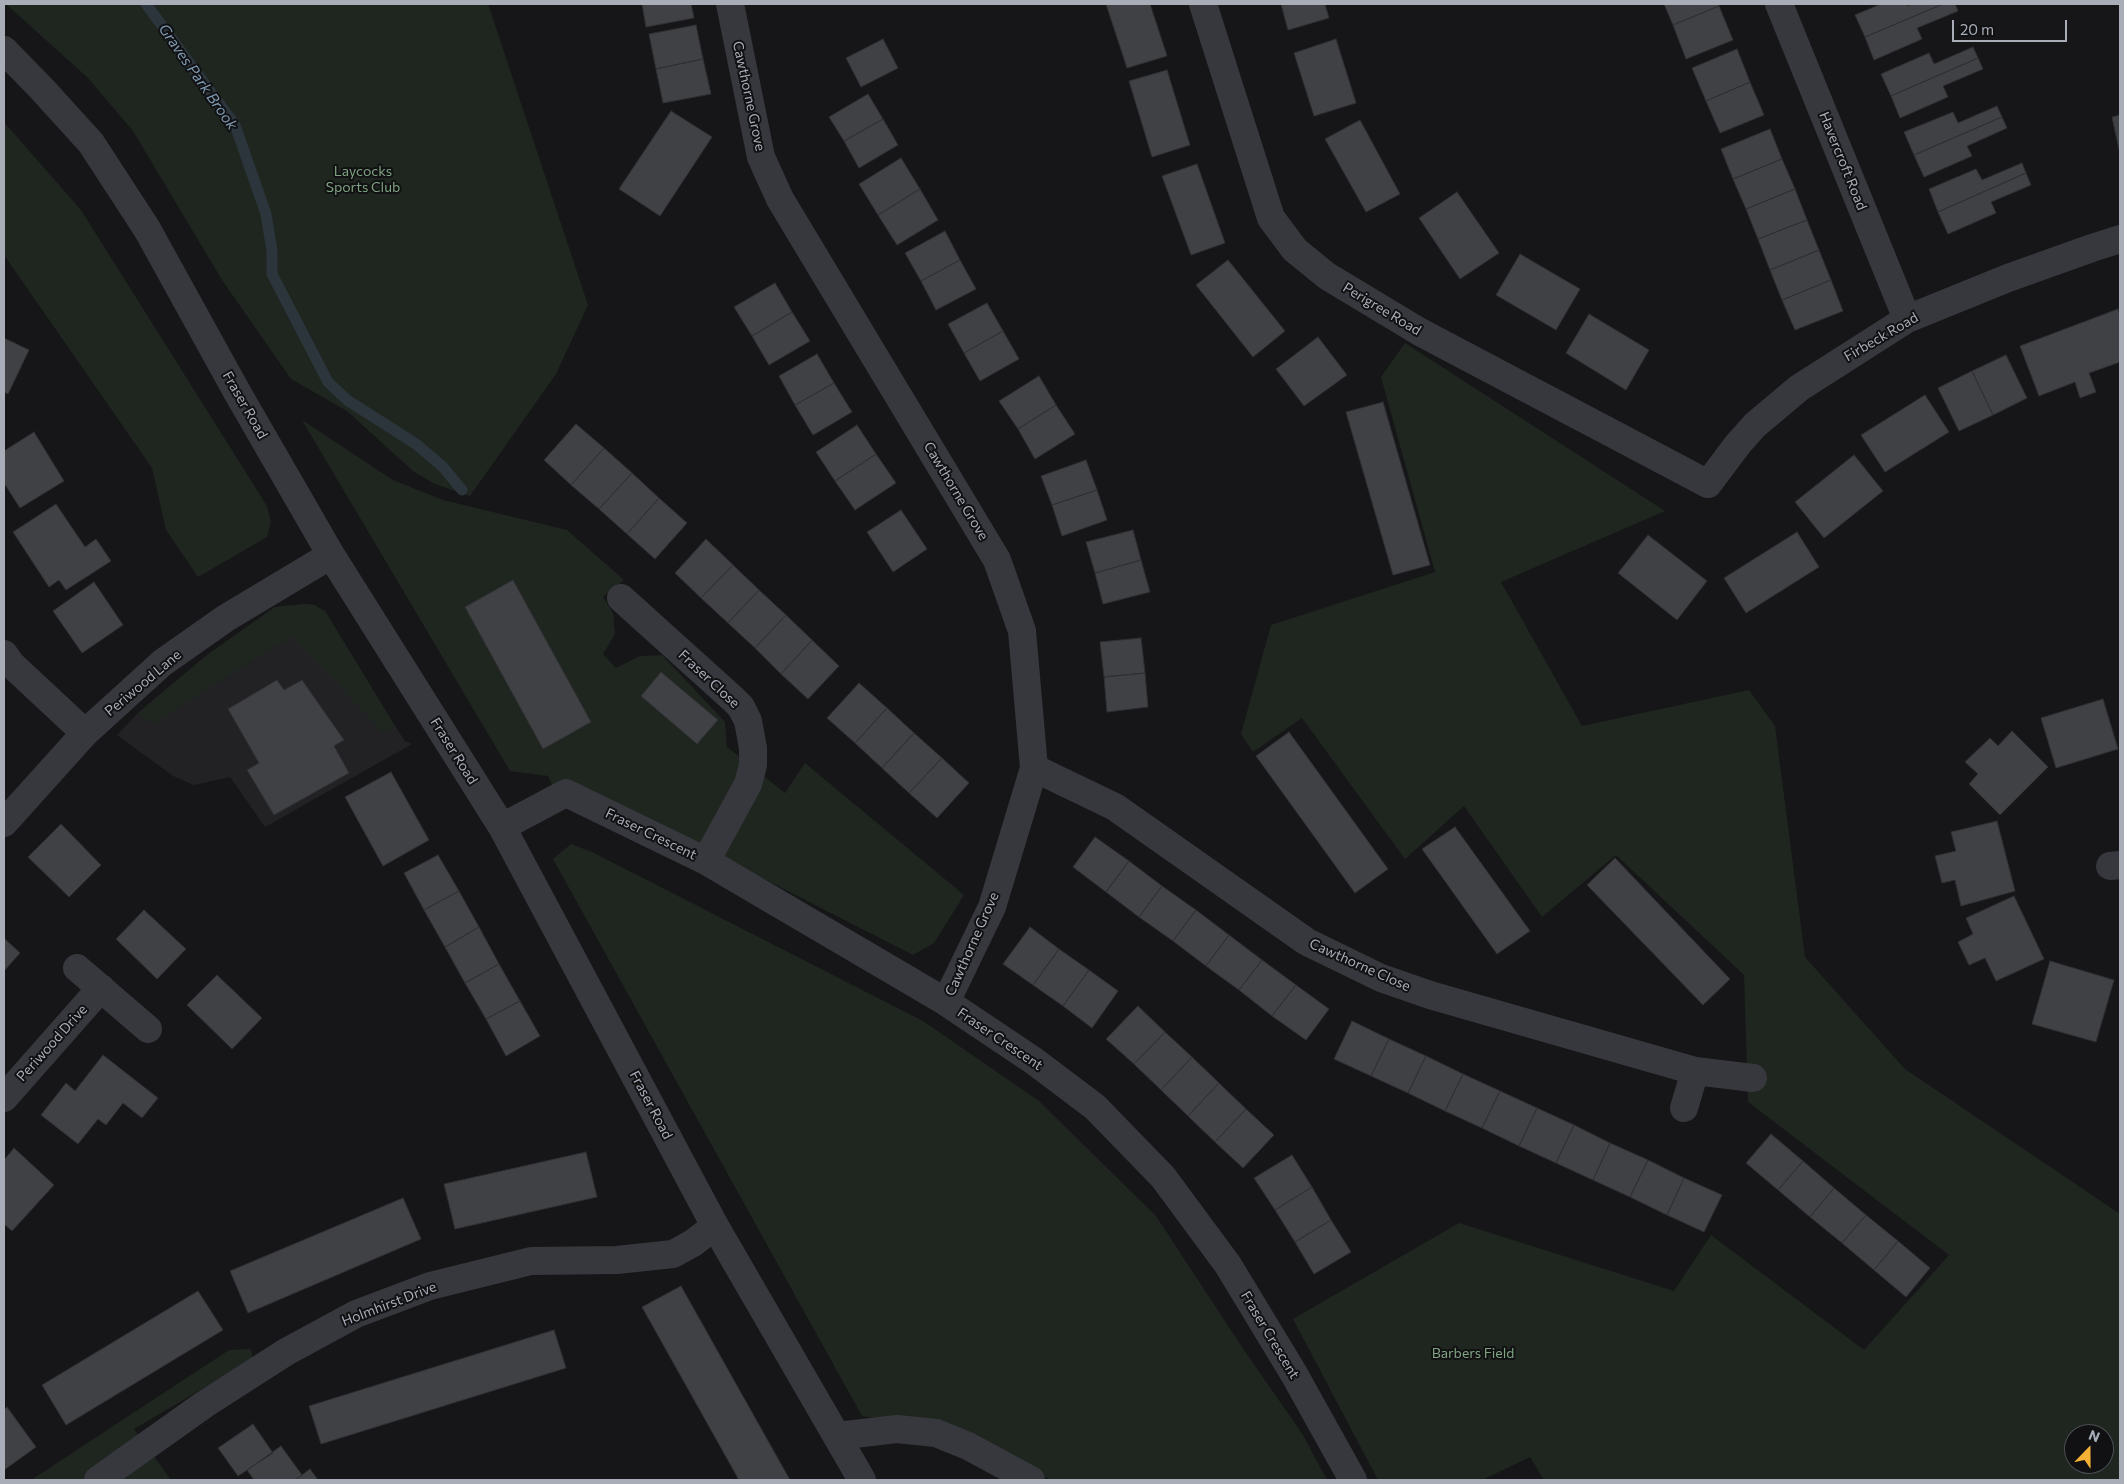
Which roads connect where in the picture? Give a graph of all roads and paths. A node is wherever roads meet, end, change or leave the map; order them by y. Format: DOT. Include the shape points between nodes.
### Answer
graph roads {
  1 [pos="730,4"];
  2 [pos="1203,4"];
  3 [pos="1779,4"];
  4 [pos="4,50"];
  5 [pos="2120,240"];
  6 [pos="1907,319"];
  7 [pos="1708,484"];
  8 [pos="331,555"];
  9 [pos="621,598"];
  10 [pos="4,654"];
  11 [pos="85,733"];
  12 [pos="1034,768"];
  13 [pos="4,824"];
  14 [pos="502,827"];
  15 [pos="706,862"];
  16 [pos="77,968"];
  17 [pos="101,988"];
  18 [pos="946,1002"];
  19 [pos="148,1029"];
  20 [pos="1695,1071"];
  21 [pos="1753,1078"];
  22 [pos="4,1098"];
  23 [pos="1684,1108"];
  24 [pos="715,1226"];
  25 [pos="837,1436"];
  26 [pos="98,1480"];
  27 [pos="862,1480"];
  28 [pos="1031,1480"];
  29 [pos="1353,1480"];
  1 -- 12 [label="street, Cawthorne Grove" via="761,157 780,199 997,560 1022,631"];
  2 -- 7 [label="street, Perigree Road" via="1271,218 1295,250 1327,276 1420,332"];
  3 -- 6 [label="street, Havercroft Road"];
  4 -- 8 [label="street, Fraser Road" via="91,143 122,187"];
  5 -- 6 [label="street, Firbeck Road" via="2017,275"];
  6 -- 7 [label="street, Firbeck Road" via="1799,388 1755,425"];
  8 -- 11 [label="street, Periwood Lane" via="226,618 162,663"];
  8 -- 14 [label="street, Fraser Road"];
  9 -- 15 [label="street, Fraser Close" via="733,699 748,720 753,765 748,784"];
  10 -- 11 [label="street"];
  11 -- 13 [label="street, Periwood Lane"];
  12 -- 18 [label="street, Cawthorne Grove" via="992,907"];
  12 -- 20 [label="street, Cawthorne Close" via="1116,806 1308,942 1381,978 1430,996"];
  14 -- 15 [label="street, Fraser Crescent" via="566,792"];
  14 -- 24 [label="street, Fraser Road"];
  15 -- 18 [label="street, Fraser Crescent"];
  16 -- 17 [label="street"];
  17 -- 19 [label="street"];
  17 -- 22 [label="street, Periwood Drive"];
  18 -- 29 [label="street, Fraser Crescent" via="1095,1107 1163,1177 1228,1265"];
  20 -- 21 [label="street, Cawthorne Close"];
  20 -- 23 [label="street"];
  24 -- 25 [label="street, Fraser Road"];
  24 -- 26 [label="street, Holmhirst Drive" via="673,1254 617,1260 531,1261 430,1286 356,1314 286,1352 205,1404"];
  25 -- 27 [label="street, Fraser Road"];
  25 -- 28 [label="street" via="897,1429 936,1433 968,1446"];
}
